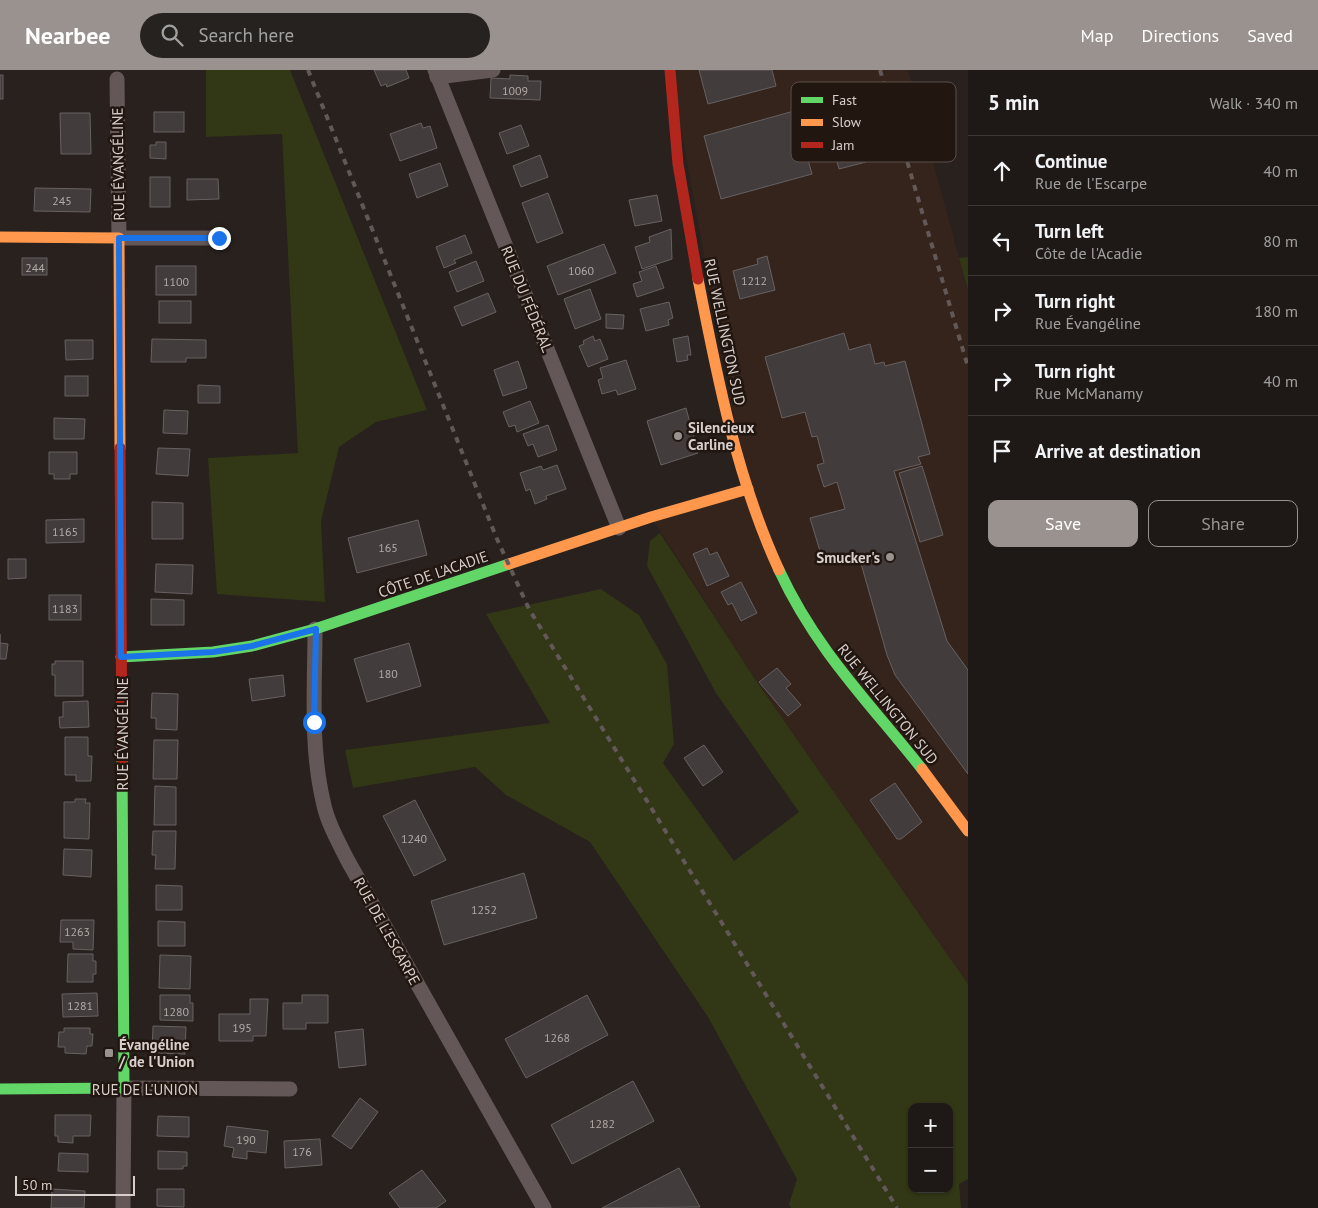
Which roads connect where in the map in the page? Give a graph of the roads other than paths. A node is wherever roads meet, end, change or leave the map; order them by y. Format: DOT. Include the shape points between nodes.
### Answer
graph roads {
  1 [pos="493,70"];
  2 [pos="670,70"];
  3 [pos="436,73"];
  4 [pos="117,80"];
  5 [pos="0,237"];
  6 [pos="119,238"];
  7 [pos="219,238"];
  8 [pos="748,489"];
  9 [pos="619,528"];
  10 [pos="316,629"];
  11 [pos="121,657"];
  12 [pos="968,831"];
  13 [pos="124,1088"];
  14 [pos="0,1089"];
  15 [pos="290,1089"];
  16 [pos="123,1208"];
  17 [pos="544,1208"];
  1 -- 3 [label="street"];
  2 -- 8 [label="street, RUE WELLINGTON SUD" via="680,174 698,279 721,388"];
  3 -- 9 [label="street, RUE DU FÉDÉRAL"];
  4 -- 6 [label="street, RUE ÉVANGÉLINE"];
  5 -- 6 [label="street"];
  6 -- 7 [label="street"];
  6 -- 11 [label="street, RUE ÉVANGÉLINE"];
  8 -- 9 [label="street, CÔTE DE L'ACADIE"];
  8 -- 12 [label="street, RUE WELLINGTON SUD" via="770,549 809,627 855,689 921,766"];
  9 -- 10 [label="street, CÔTE DE L'ACADIE"];
  10 -- 11 [label="street, CÔTE DE L'ACADIE" via="252,646 213,652"];
  10 -- 17 [label="street, RUE DE L'ESCARPE" via="314,722 323,801 330,823 348,861"];
  11 -- 13 [label="street, RUE ÉVANGÉLINE"];
  13 -- 14 [label="street, RUE DE L'UNION"];
  13 -- 15 [label="street, RUE DE L'UNION"];
  13 -- 16 [label="street, RUE ÉVANGÉLINE"];
}
